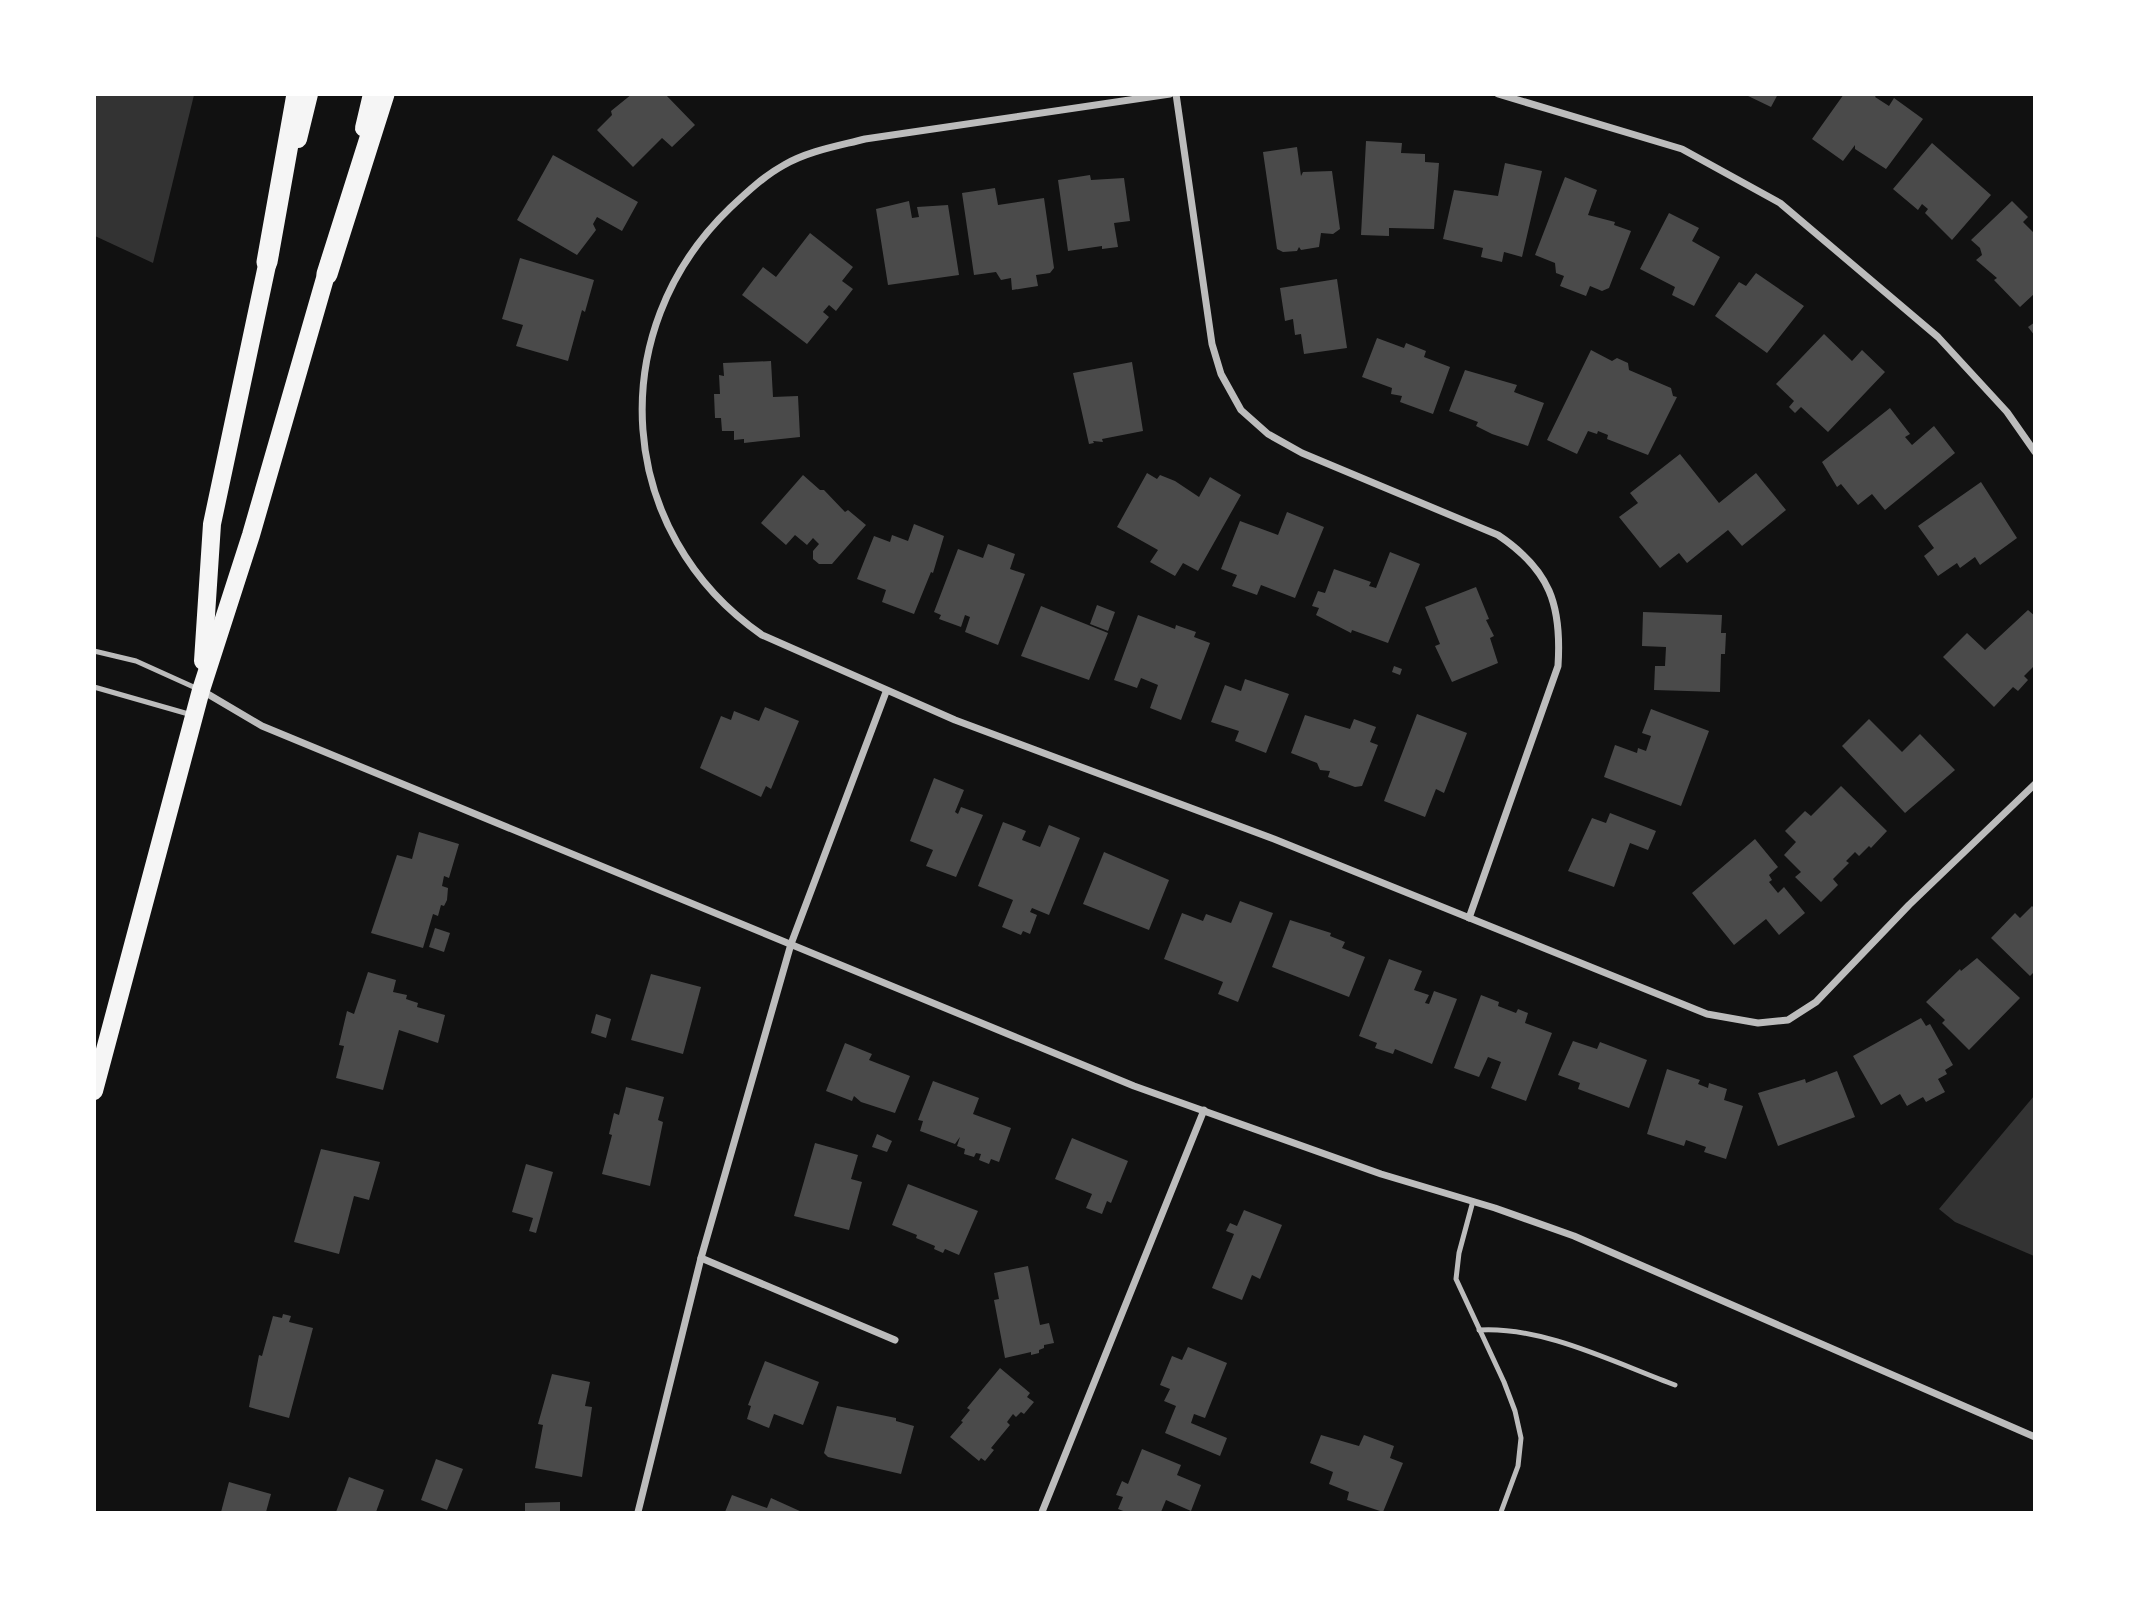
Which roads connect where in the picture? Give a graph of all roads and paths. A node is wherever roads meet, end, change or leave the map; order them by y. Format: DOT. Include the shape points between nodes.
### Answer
graph roads {
  1 [pos="297,94"];
  2 [pos="309,94"];
  3 [pos="372,94"];
  4 [pos="384,94"];
  5 [pos="1170,94"];
  6 [pos="1176,94"];
  7 [pos="1498,94"];
  8 [pos="267,262"];
  9 [pos="327,274"];
  10 [pos="2035,452"];
  11 [pos="94,651"];
  12 [pos="94,688"];
  13 [pos="201,690"];
  14 [pos="886,692"];
  15 [pos="194,716"];
  16 [pos="2035,784"];
  17 [pos="1469,918"];
  18 [pos="791,944"];
  19 [pos="94,1091"];
  20 [pos="1204,1110"];
  21 [pos="1474,1201"];
  22 [pos="701,1258"];
  23 [pos="1479,1330"];
  24 [pos="895,1340"];
  25 [pos="1675,1385"];
  26 [pos="2035,1437"];
  27 [pos="638,1513"];
  28 [pos="1042,1513"];
  29 [pos="1500,1513"];
  1 -- 8 [label="highway"];
  2 -- 8 [label="main road"];
  3 -- 9 [label="main road"];
  4 -- 9 [label="highway"];
  5 -- 14 [label="street" via="864,139 785,164 716,221 689,254 665,297 649,343 642,396 642,442 664,518 700,578 743,622"];
  6 -- 17 [label="street" via="1212,344 1221,374 1241,410 1268,434 1302,453 1498,535 1524,552 1544,580 1556,610 1558,666"];
  7 -- 10 [label="street" via="1682,149 1780,204 1938,337 2007,412"];
  8 -- 13 [label="main road" via="212,524"];
  9 -- 13 [label="main road"];
  11 -- 13 [label="lane" via="136,661"];
  12 -- 15 [label="lane"];
  13 -- 15 [label="main road"];
  13 -- 18 [label="street" via="262,726"];
  14 -- 17 [label="street"];
  14 -- 18 [label="street"];
  15 -- 19 [label="main road"];
  16 -- 17 [label="street" via="1816,1002 1788,1020 1758,1023 1707,1014"];
  18 -- 20 [label="street" via="1134,1086"];
  18 -- 22 [label="street"];
  20 -- 21 [label="street" via="1381,1174"];
  20 -- 28 [label="street"];
  21 -- 23 [label="lane" via="1456,1279"];
  21 -- 26 [label="street" via="1659,1271"];
  22 -- 24 [label="street"];
  22 -- 27 [label="street"];
  23 -- 25 [label="lane" via="1508,1328 1533,1334"];
  23 -- 29 [label="lane" via="1515,1411 1521,1438 1518,1466"];
}
